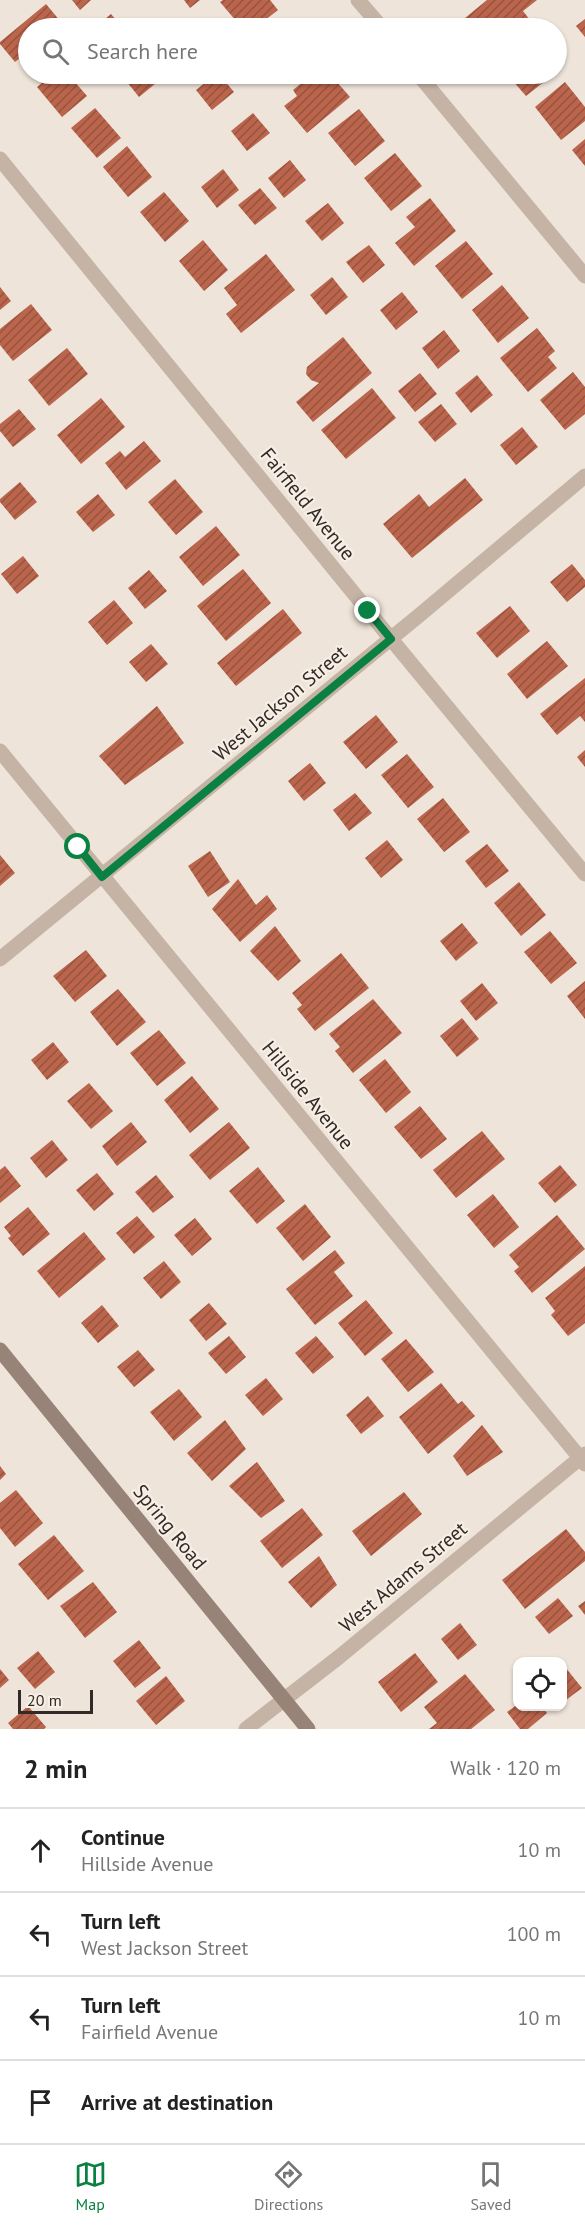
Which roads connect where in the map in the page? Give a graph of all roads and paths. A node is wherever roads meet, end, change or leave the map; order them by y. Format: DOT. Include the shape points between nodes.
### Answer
graph roads {
  1 [pos="358,0"];
  2 [pos="373,18"];
  3 [pos="426,84"];
  4 [pos="0,159"];
  5 [pos="585,276"];
  6 [pos="585,476"];
  7 [pos="391,639"];
  8 [pos="0,751"];
  9 [pos="585,874"];
  10 [pos="102,877"];
  11 [pos="0,959"];
  12 [pos="0,1350"];
  13 [pos="583,1459"];
  14 [pos="284,1700"];
  15 [pos="246,1729"];
  16 [pos="308,1729"];
  1 -- 2 [label="street"];
  3 -- 5 [label="street"];
  4 -- 7 [label="street, Fairfield Avenue"];
  6 -- 7 [label="street, West Jackson Street"];
  7 -- 9 [label="street, Fairfield Avenue"];
  7 -- 10 [label="street, West Jackson Street"];
  8 -- 10 [label="street, Hillside Avenue"];
  10 -- 11 [label="street, West Jackson Street"];
  10 -- 13 [label="street, Hillside Avenue"];
  12 -- 14 [label="street, Spring Road"];
  13 -- 14 [label="street, West Adams Street"];
  14 -- 15 [label="street, West Adams Street"];
  14 -- 16 [label="street, Spring Road"];
}
